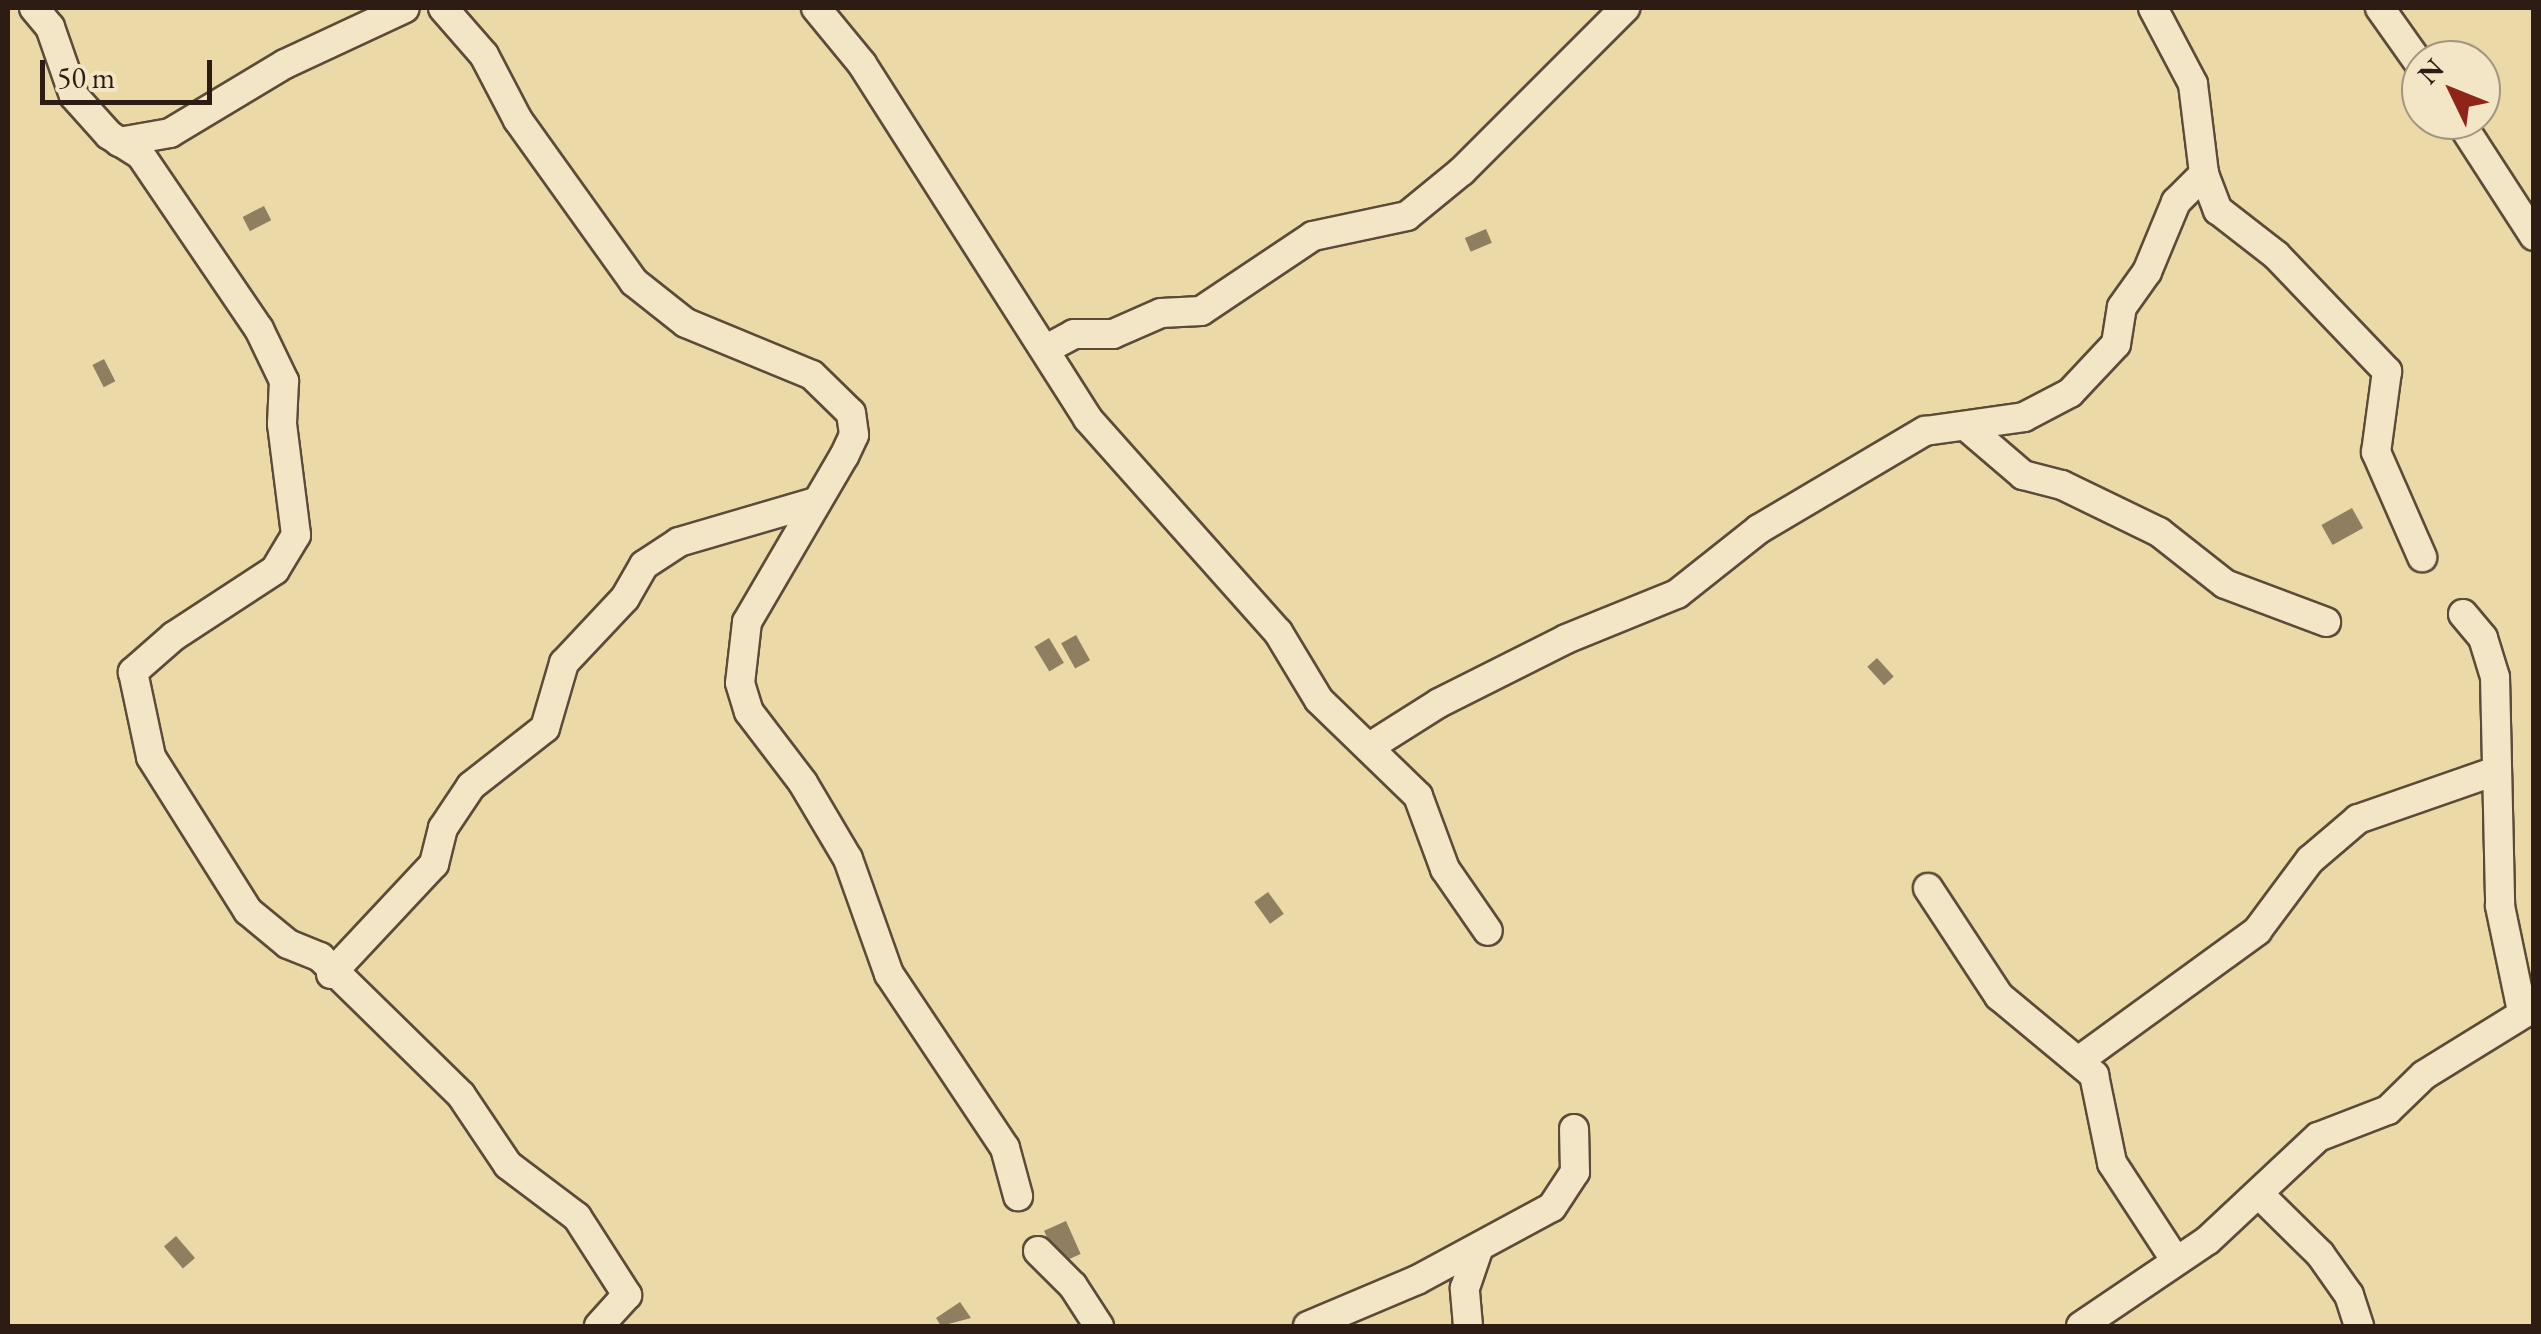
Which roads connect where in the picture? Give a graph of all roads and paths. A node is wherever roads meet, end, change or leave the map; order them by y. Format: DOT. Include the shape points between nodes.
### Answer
graph roads {
  1 [pos="34,8"];
  2 [pos="405,8"];
  3 [pos="444,8"];
  4 [pos="816,8"];
  5 [pos="1625,8"];
  6 [pos="2152,8"];
  7 [pos="2380,8"];
  8 [pos="2403,40"];
  9 [pos="2472,140"];
  10 [pos="119,142"];
  11 [pos="2204,174"];
  12 [pos="2534,236"];
  13 [pos="1048,348"];
  14 [pos="1967,428"];
  15 [pos="812,503"];
  16 [pos="2422,557"];
  17 [pos="2463,614"];
  18 [pos="2326,622"];
  19 [pos="1371,746"];
  20 [pos="2496,771"];
  21 [pos="1928,888"];
  22 [pos="1488,931"];
  23 [pos="331,974"];
  24 [pos="2528,1009"];
  25 [pos="2081,1059"];
  26 [pos="1574,1129"];
  27 [pos="1018,1196"];
  28 [pos="2261,1196"];
  29 [pos="1479,1247"];
  30 [pos="1038,1250"];
  31 [pos="2174,1258"];
  32 [pos="599,1326"];
  33 [pos="1099,1326"];
  34 [pos="1308,1326"];
  35 [pos="1468,1326"];
  36 [pos="2081,1326"];
  37 [pos="2359,1326"];
  1 -- 10 [label="street" via="50,28 74,96"];
  2 -- 10 [label="street" via="285,64 170,133"];
  3 -- 15 [label="street" via="484,55 518,120 634,282 686,323 812,375 851,414 854,435"];
  4 -- 13 [label="street" via="862,64"];
  5 -- 13 [label="street" via="1462,171 1407,216 1313,236 1201,311 1161,314 1114,334 1074,334"];
  6 -- 11 [label="street" via="2193,84"];
  7 -- 8 [label="street"];
  9 -- 12 [label="street"];
  10 -- 23 [label="street" via="140,154 185,229 226,280 284,381 282,424 297,512 296,536 275,570 147,656 133,672 133,694 151,757 246,908 288,944 318,956"];
  11 -- 14 [label="street" via="2176,202 2147,272 2122,307 2116,344 2097,368 2046,409"];
  11 -- 16 [label="street" via="2218,210 2276,255 2387,371 2376,452"];
  13 -- 19 [label="street" via="1088,420 1278,632 1319,700"];
  14 -- 18 [label="street" via="2024,475 2062,485 2159,532 2224,584"];
  14 -- 19 [label="street" via="1925,431 1759,529 1677,594 1538,653"];
  15 -- 23 [label="street" via="678,542 644,564 624,598 564,663 545,728 471,786 442,828 434,864"];
  15 -- 27 [label="street" via="804,530 747,622 740,683 748,712 803,783 848,859 889,974 1005,1148"];
  17 -- 20 [label="street" via="2484,638 2495,677 2501,737"];
  19 -- 22 [label="street" via="1418,796 1445,870"];
  20 -- 24 [label="street" via="2500,906"];
  20 -- 25 [label="street" via="2358,819 2310,860 2256,932"];
  21 -- 25 [label="street" via="2000,996"];
  23 -- 32 [label="street" via="461,1095 508,1164 576,1218 628,1294"];
  24 -- 28 [label="street" via="2424,1075 2388,1110 2318,1137"];
  25 -- 31 [label="street" via="2094,1075 2112,1163"];
  26 -- 29 [label="street" via="1575,1172 1552,1207"];
  28 -- 31 [label="street"];
  28 -- 37 [label="street" via="2320,1254 2349,1295"];
  29 -- 34 [label="street"];
  29 -- 35 [label="street" via="1465,1288"];
  30 -- 33 [label="street"];
  31 -- 36 [label="street"];
}
